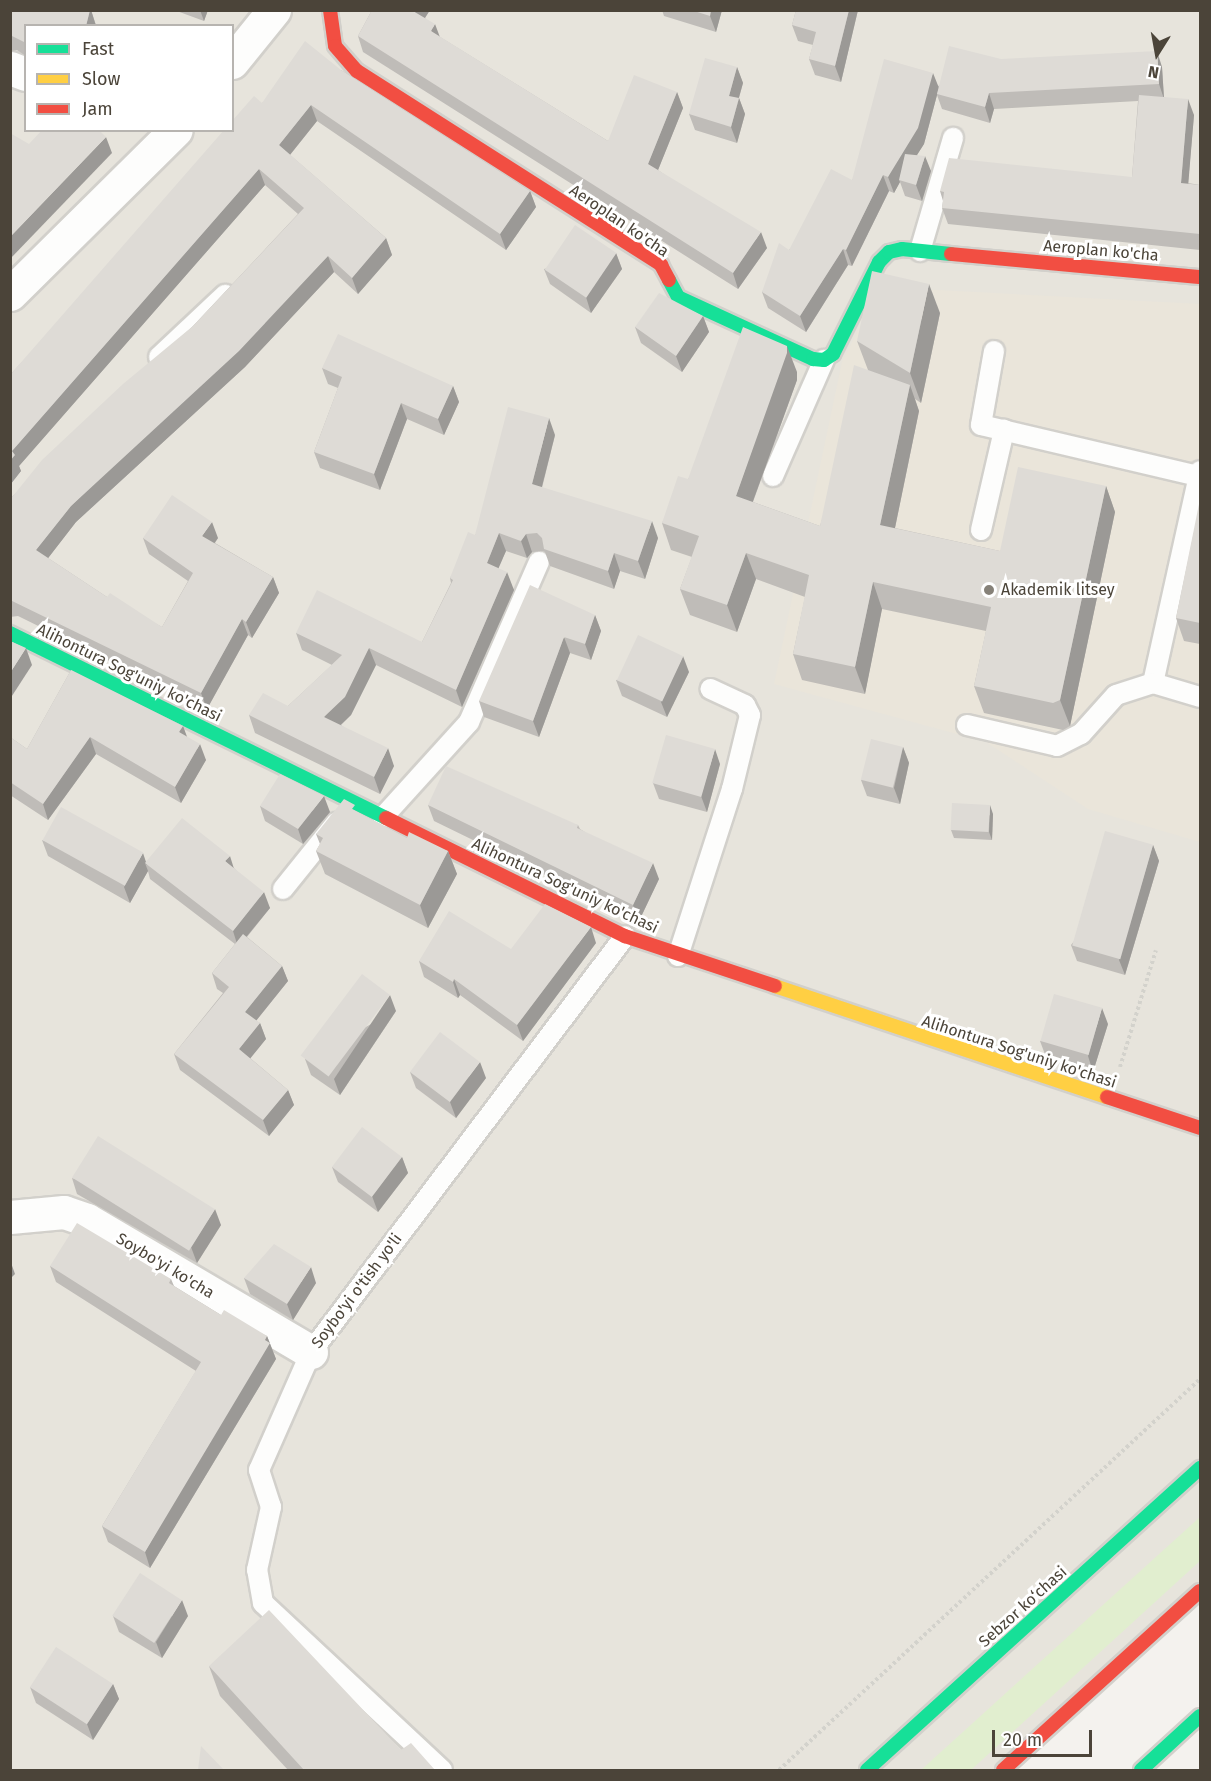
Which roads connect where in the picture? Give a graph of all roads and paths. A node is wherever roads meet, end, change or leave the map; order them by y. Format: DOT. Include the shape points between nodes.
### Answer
graph roads {
  1 [pos="274,10"];
  2 [pos="330,10"];
  3 [pos="234,60"];
  4 [pos="174,132"];
  5 [pos="952,138"];
  6 [pos="920,251"];
  7 [pos="1200,277"];
  8 [pos="242,279"];
  9 [pos="10,294"];
  10 [pos="994,351"];
  11 [pos="824,360"];
  12 [pos="141,374"];
  13 [pos="1004,430"];
  14 [pos="1200,474"];
  15 [pos="773,476"];
  16 [pos="981,530"];
  17 [pos="539,562"];
  18 [pos="10,633"];
  19 [pos="1153,683"];
  20 [pos="711,689"];
  21 [pos="1200,697"];
  22 [pos="967,725"];
  23 [pos="353,802"];
  24 [pos="383,817"];
  25 [pos="283,890"];
  26 [pos="625,936"];
  27 [pos="1156,950"];
  28 [pos="678,956"];
  29 [pos="1111,1100"];
  30 [pos="1200,1128"];
  31 [pos="10,1217"];
  32 [pos="311,1352"];
  33 [pos="1200,1380"];
  34 [pos="1200,1468"];
  35 [pos="1200,1591"];
  36 [pos="1200,1716"];
  37 [pos="442,1770"];
  38 [pos="779,1770"];
  39 [pos="867,1770"];
  40 [pos="1003,1770"];
  41 [pos="1141,1770"];
  1 -- 3 [label="street"];
  2 -- 11 [label="street, Aeroplan ko'cha" via="335,46 357,71 661,265 678,297 813,359"];
  4 -- 9 [label="street"];
  5 -- 6 [label="lane"];
  6 -- 7 [label="street, Aeroplan ko'cha"];
  6 -- 11 [label="street, Aeroplan ko'cha" via="889,252 879,262 833,354"];
  8 -- 12 [label="lane"];
  10 -- 13 [label="lane" via="981,425"];
  11 -- 15 [label="lane"];
  13 -- 14 [label="lane"];
  13 -- 16 [label="lane"];
  14 -- 19 [label="lane"];
  17 -- 24 [label="lane" via="469,722"];
  18 -- 23 [label="street, Alihontura Sog'uniy ko'chasi"];
  19 -- 21 [label="lane"];
  19 -- 22 [label="lane" via="1116,695 1081,734 1058,746"];
  20 -- 28 [label="lane" via="745,705 750,715 732,789"];
  23 -- 24 [label="street, Alihontura Sog'uniy ko'chasi"];
  23 -- 25 [label="lane"];
  24 -- 26 [label="street, Alihontura Sog'uniy ko'chasi"];
  26 -- 28 [label="street, Alihontura Sog'uniy ko'chasi"];
  26 -- 32 [label="lane, Soybo'yi o'tish yo'li"];
  27 -- 29 [label="path"];
  28 -- 29 [label="street, Alihontura Sog'uniy ko'chasi"];
  29 -- 30 [label="street, Alihontura Sog'uniy ko'chasi"];
  31 -- 32 [label="street, Soybo'yi ko'cha" via="64,1212 87,1220"];
  32 -- 37 [label="lane, Soybo'yi o'tish yo'li" via="259,1470 272,1507 259,1547 257,1583 270,1613"];
  33 -- 38 [label="path"];
  34 -- 39 [label="street, Sebzor ko‘chasi"];
  35 -- 40 [label="street"];
  36 -- 41 [label="street"];
}
